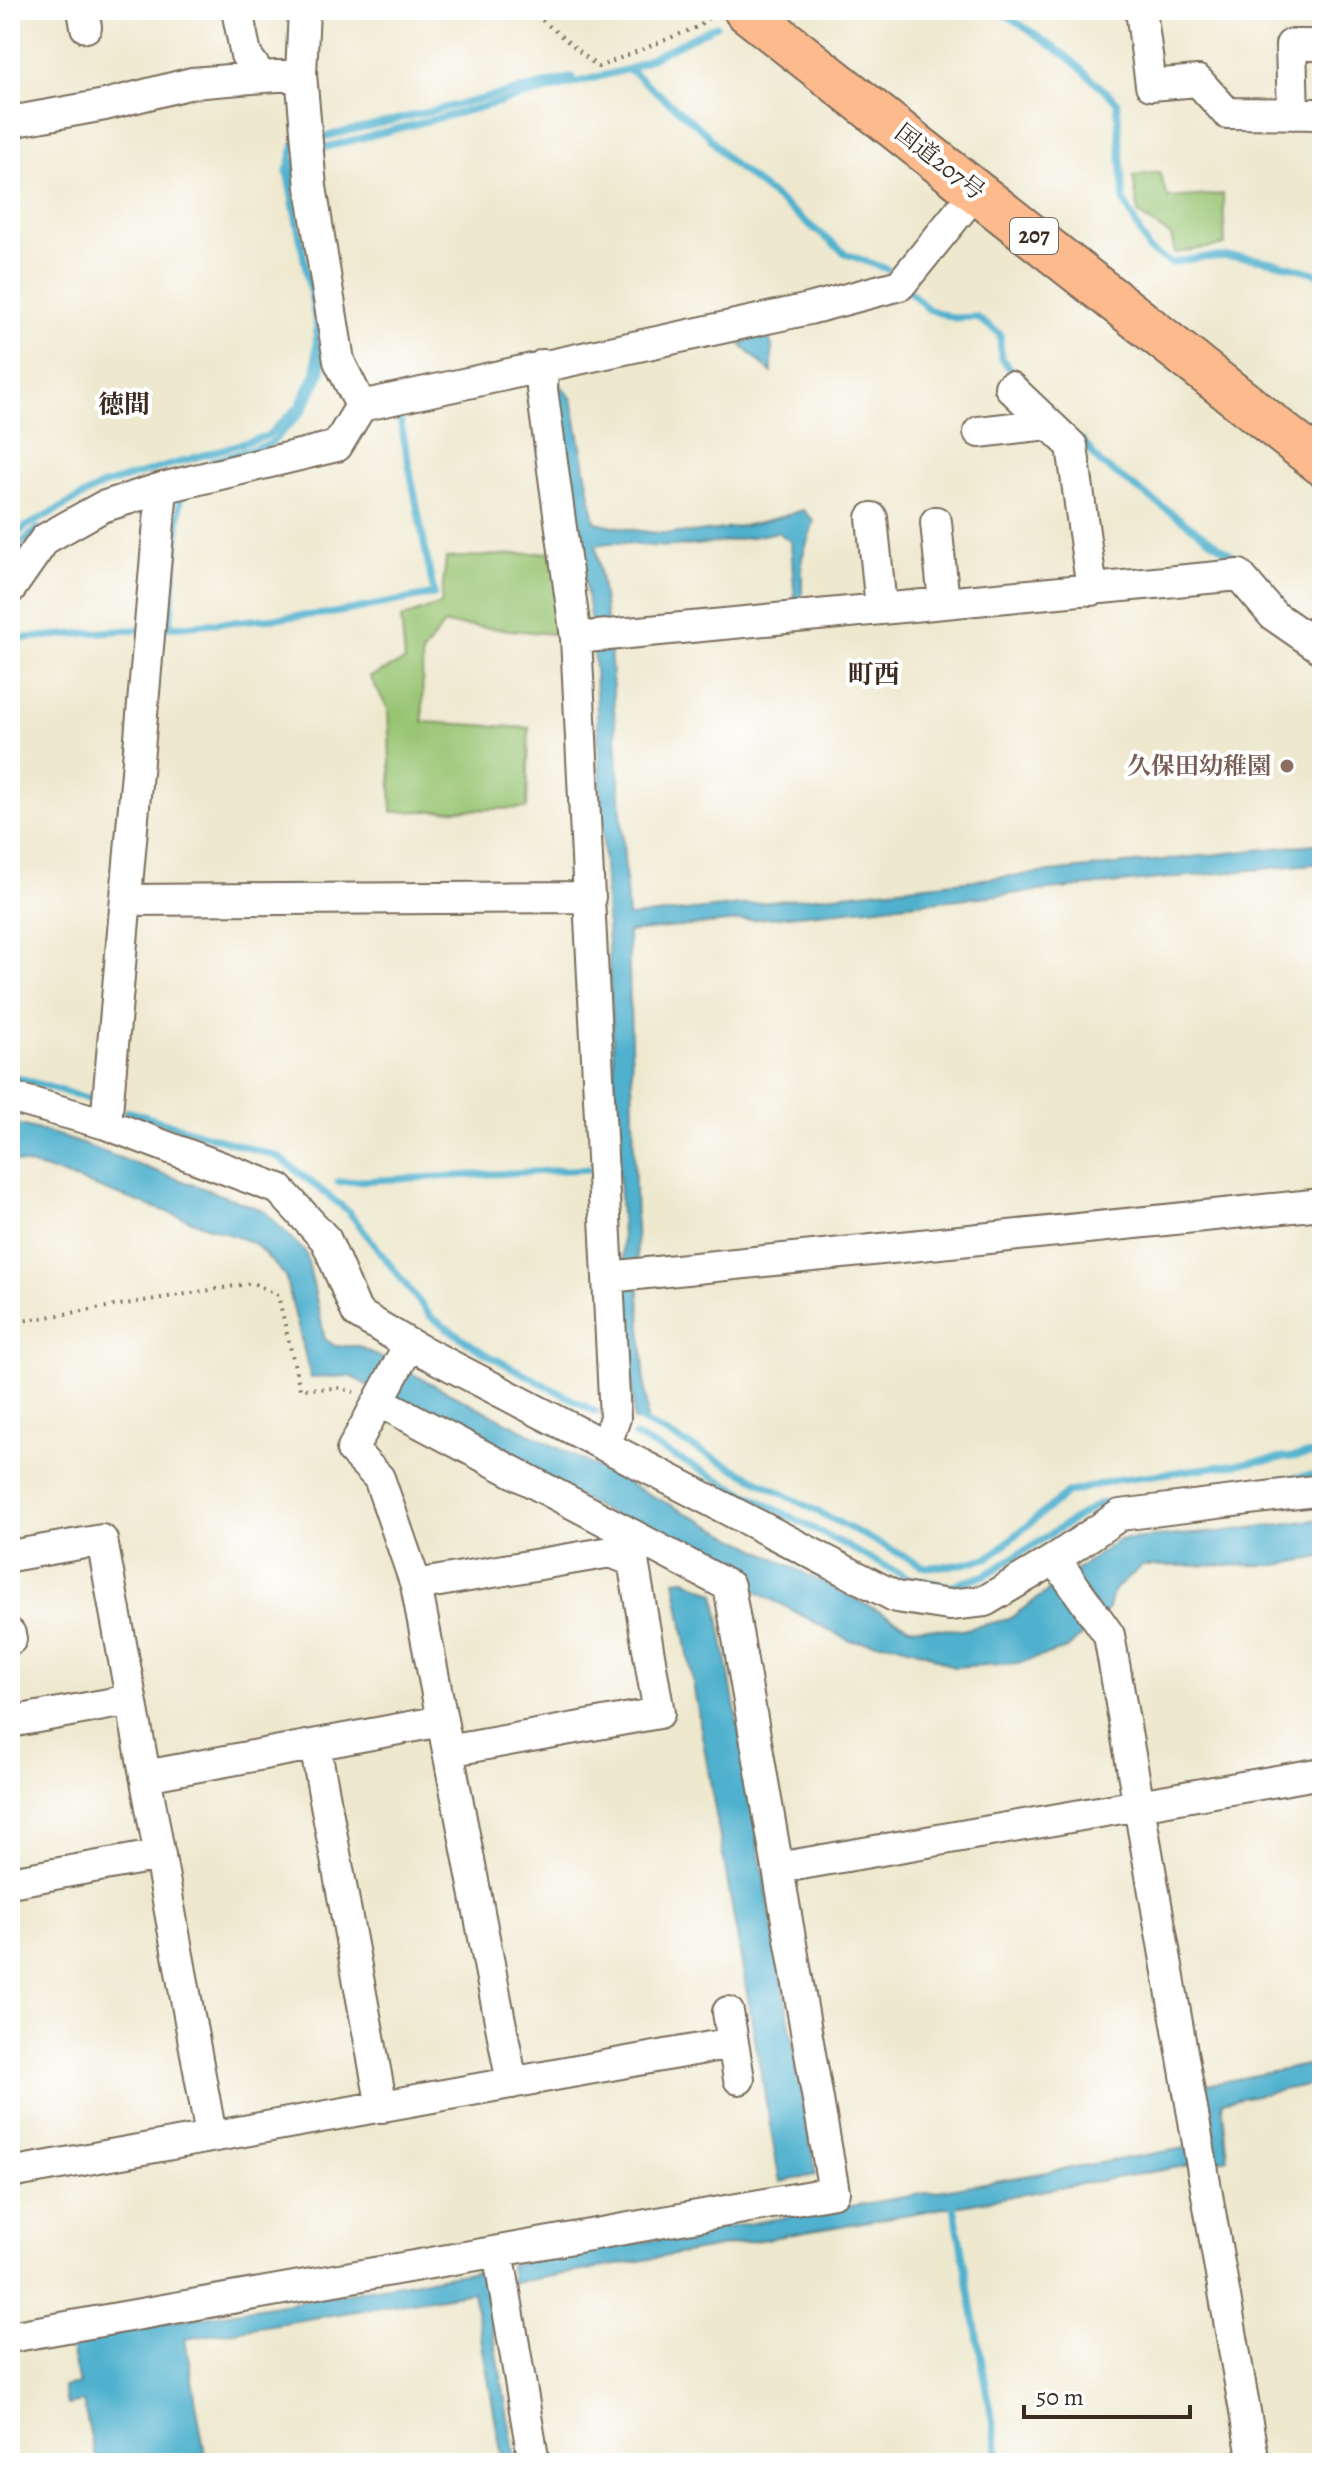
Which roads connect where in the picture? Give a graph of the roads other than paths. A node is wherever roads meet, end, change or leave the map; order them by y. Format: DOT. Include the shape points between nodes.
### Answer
graph roads {
  1 [pos="237,10"];
  2 [pos="304,10"];
  3 [pos="745,10"];
  4 [pos="1141,10"];
  5 [pos="1322,45"];
  6 [pos="301,74"];
  7 [pos="260,75"];
  8 [pos="1307,114"];
  9 [pos="10,122"];
  10 [pos="977,190"];
  11 [pos="542,377"];
  12 [pos="1010,387"];
  13 [pos="361,406"];
  14 [pos="1048,424"];
  15 [pos="979,432"];
  16 [pos="1322,464"];
  17 [pos="177,485"];
  18 [pos="872,518"];
  19 [pos="936,522"];
  20 [pos="10,589"];
  21 [pos="1092,590"];
  22 [pos="944,603"];
  23 [pos="881,608"];
  24 [pos="593,637"];
  25 [pos="1322,649"];
  26 [pos="590,897"];
  27 [pos="126,900"];
  28 [pos="10,1097"];
  29 [pos="106,1124"];
  30 [pos="1322,1204"];
  31 [pos="623,1275"];
  32 [pos="406,1348"];
  33 [pos="375,1408"];
  34 [pos="606,1444"];
  35 [pos="1322,1490"];
  36 [pos="10,1556"];
  37 [pos="1055,1559"];
  38 [pos="416,1585"];
  39 [pos="131,1700"];
  40 [pos="442,1721"];
  41 [pos="10,1722"];
  42 [pos="315,1745"];
  43 [pos="448,1751"];
  44 [pos="1322,1773"];
  45 [pos="145,1776"];
  46 [pos="1140,1806"];
  47 [pos="160,1855"];
  48 [pos="778,1868"];
  49 [pos="10,1882"];
  50 [pos="728,2012"];
  51 [pos="733,2043"];
  52 [pos="739,2079"];
  53 [pos="512,2083"];
  54 [pos="382,2107"];
  55 [pos="210,2130"];
  56 [pos="10,2173"];
  57 [pos="498,2251"];
  58 [pos="10,2337"];
  59 [pos="534,2463"];
  60 [pos="1254,2463"];
  1 -- 7 [label="street" via="246,55"];
  2 -- 6 [label="street"];
  3 -- 10 [label="highway, 国道207号 / 207"];
  4 -- 8 [label="street" via="1151,85 1198,81 1227,113"];
  5 -- 8 [label="street" via="1291,45"];
  6 -- 7 [label="street"];
  6 -- 13 [label="street" via="339,361"];
  7 -- 9 [label="street" via="192,83"];
  10 -- 11 [label="street" via="900,285"];
  10 -- 16 [label="highway, 国道207号 / 207"];
  11 -- 13 [label="street"];
  11 -- 24 [label="street"];
  12 -- 14 [label="street"];
  13 -- 17 [label="street" via="337,446"];
  14 -- 15 [label="street"];
  14 -- 21 [label="street" via="1072,446"];
  17 -- 20 [label="street" via="102,507 45,539"];
  17 -- 27 [label="street" via="149,629"];
  18 -- 23 [label="street"];
  19 -- 22 [label="street"];
  21 -- 22 [label="street"];
  21 -- 25 [label="street" via="1239,575 1273,615"];
  22 -- 23 [label="street"];
  23 -- 24 [label="street"];
  24 -- 26 [label="street"];
  26 -- 27 [label="street"];
  26 -- 31 [label="street"];
  27 -- 29 [label="street"];
  28 -- 29 [label="street"];
  29 -- 32 [label="street" via="279,1189 326,1240 357,1313"];
  30 -- 31 [label="street"];
  31 -- 34 [label="street" via="615,1418"];
  32 -- 33 [label="street"];
  32 -- 34 [label="street"];
  33 -- 38 [label="street" via="352,1450 379,1478"];
  33 -- 48 [label="street" via="729,1586"];
  34 -- 37 [label="street" via="896,1597 949,1605 985,1601"];
  35 -- 37 [label="street" via="1120,1515"];
  36 -- 39 [label="street" via="102,1540"];
  37 -- 46 [label="street" via="1109,1635"];
  38 -- 40 [label="street"];
  38 -- 43 [label="street" via="611,1552 633,1561 659,1713"];
  39 -- 41 [label="street"];
  39 -- 45 [label="street"];
  40 -- 42 [label="street"];
  40 -- 43 [label="street"];
  42 -- 45 [label="street"];
  42 -- 54 [label="street"];
  43 -- 53 [label="street"];
  44 -- 46 [label="street"];
  45 -- 47 [label="street"];
  46 -- 48 [label="street"];
  46 -- 60 [label="street"];
  47 -- 49 [label="street"];
  47 -- 55 [label="street"];
  48 -- 57 [label="street" via="834,2192"];
  50 -- 51 [label="street"];
  51 -- 52 [label="street"];
  51 -- 53 [label="street"];
  53 -- 54 [label="street"];
  54 -- 56 [label="street"];
  57 -- 58 [label="street"];
  57 -- 59 [label="street"];
}
